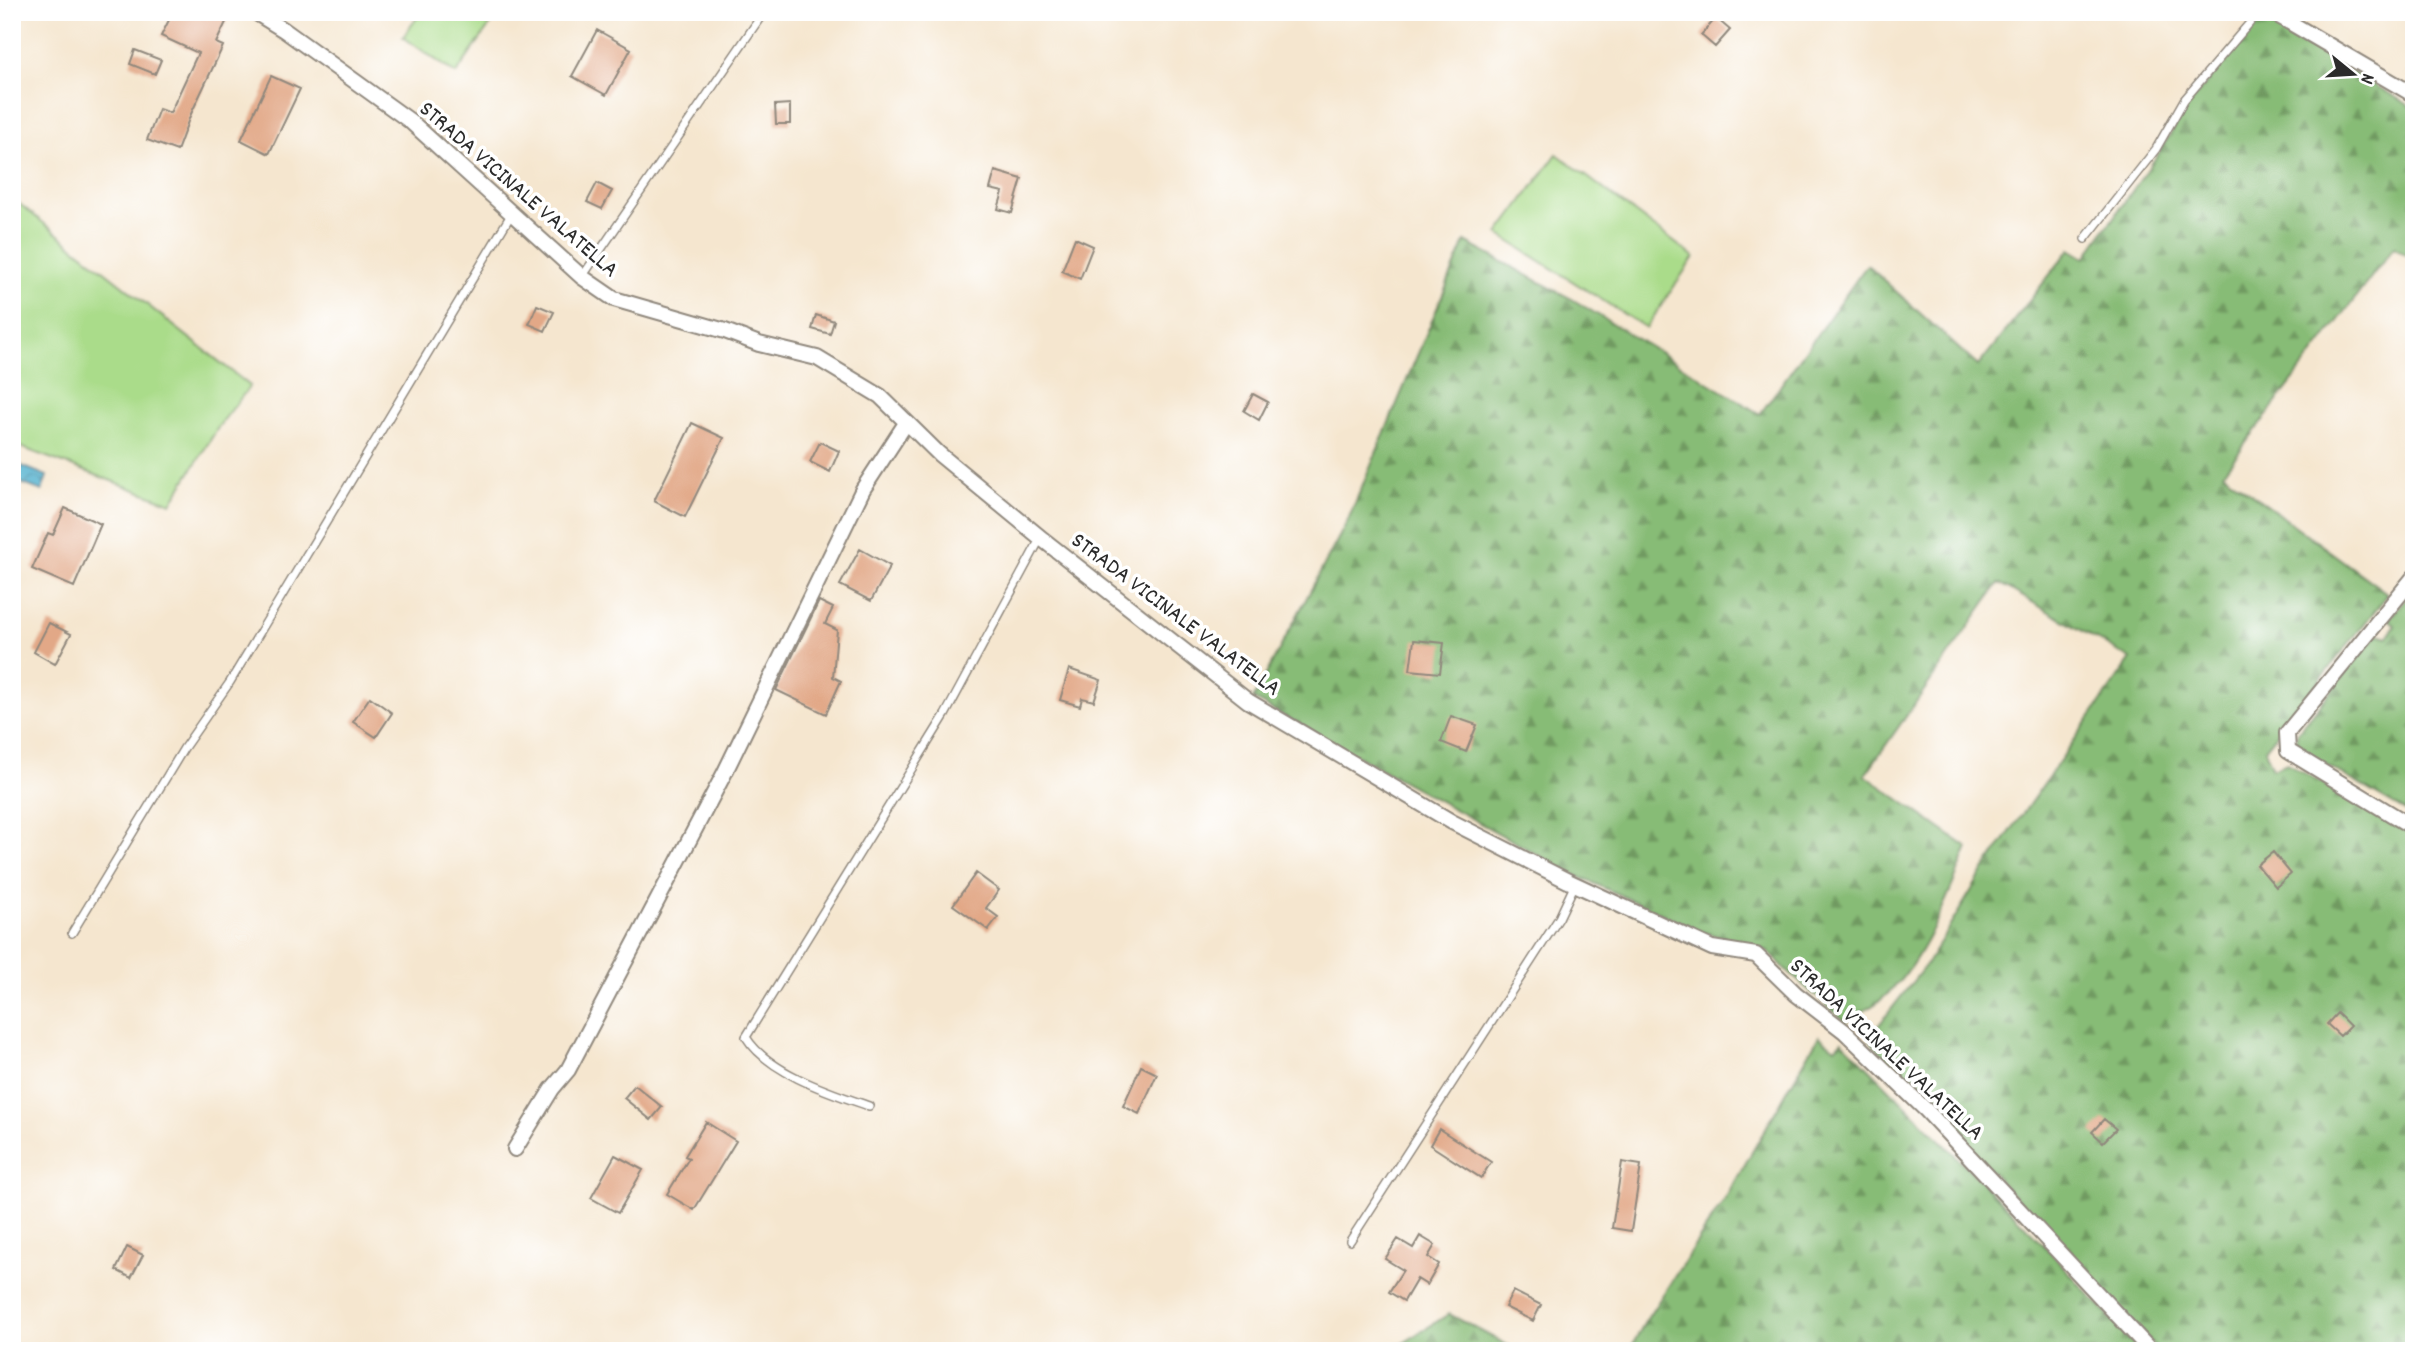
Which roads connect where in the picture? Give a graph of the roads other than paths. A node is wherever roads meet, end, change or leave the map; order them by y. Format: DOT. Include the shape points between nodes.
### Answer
graph roads {
  1 [pos="255,12"];
  2 [pos="764,12"];
  3 [pos="2259,12"];
  4 [pos="2272,12"];
  5 [pos="2414,95"];
  6 [pos="512,212"];
  7 [pos="2085,239"];
  8 [pos="582,277"];
  9 [pos="906,423"];
  10 [pos="1041,538"];
  11 [pos="2414,577"];
  12 [pos="2414,828"];
  13 [pos="1575,884"];
  14 [pos="72,933"];
  15 [pos="869,1106"];
  16 [pos="515,1149"];
  17 [pos="1350,1241"];
  18 [pos="2151,1351"];
  1 -- 6 [label="street, STRADA VICINALE VALATELLA" via="410,121"];
  2 -- 8 [label="lane"];
  3 -- 7 [label="lane" via="2184,100 2156,149"];
  4 -- 5 [label="street"];
  6 -- 8 [label="street, STRADA VICINALE VALATELLA"];
  6 -- 14 [label="lane" via="230,682 184,748"];
  8 -- 9 [label="street, STRADA VICINALE VALATELLA" via="614,299 817,358 880,396"];
  9 -- 10 [label="street, STRADA VICINALE VALATELLA"];
  9 -- 16 [label="street" via="863,489 724,774 568,1070"];
  10 -- 13 [label="street, STRADA VICINALE VALATELLA" via="1248,701 1452,822"];
  10 -- 15 [label="lane" via="945,715 746,1037 764,1056 801,1080"];
  11 -- 12 [label="street" via="2287,733 2288,751"];
  13 -- 17 [label="lane" via="1559,918"];
  13 -- 18 [label="street, STRADA VICINALE VALATELLA" via="1712,948 1756,955 1927,1111"];
}
